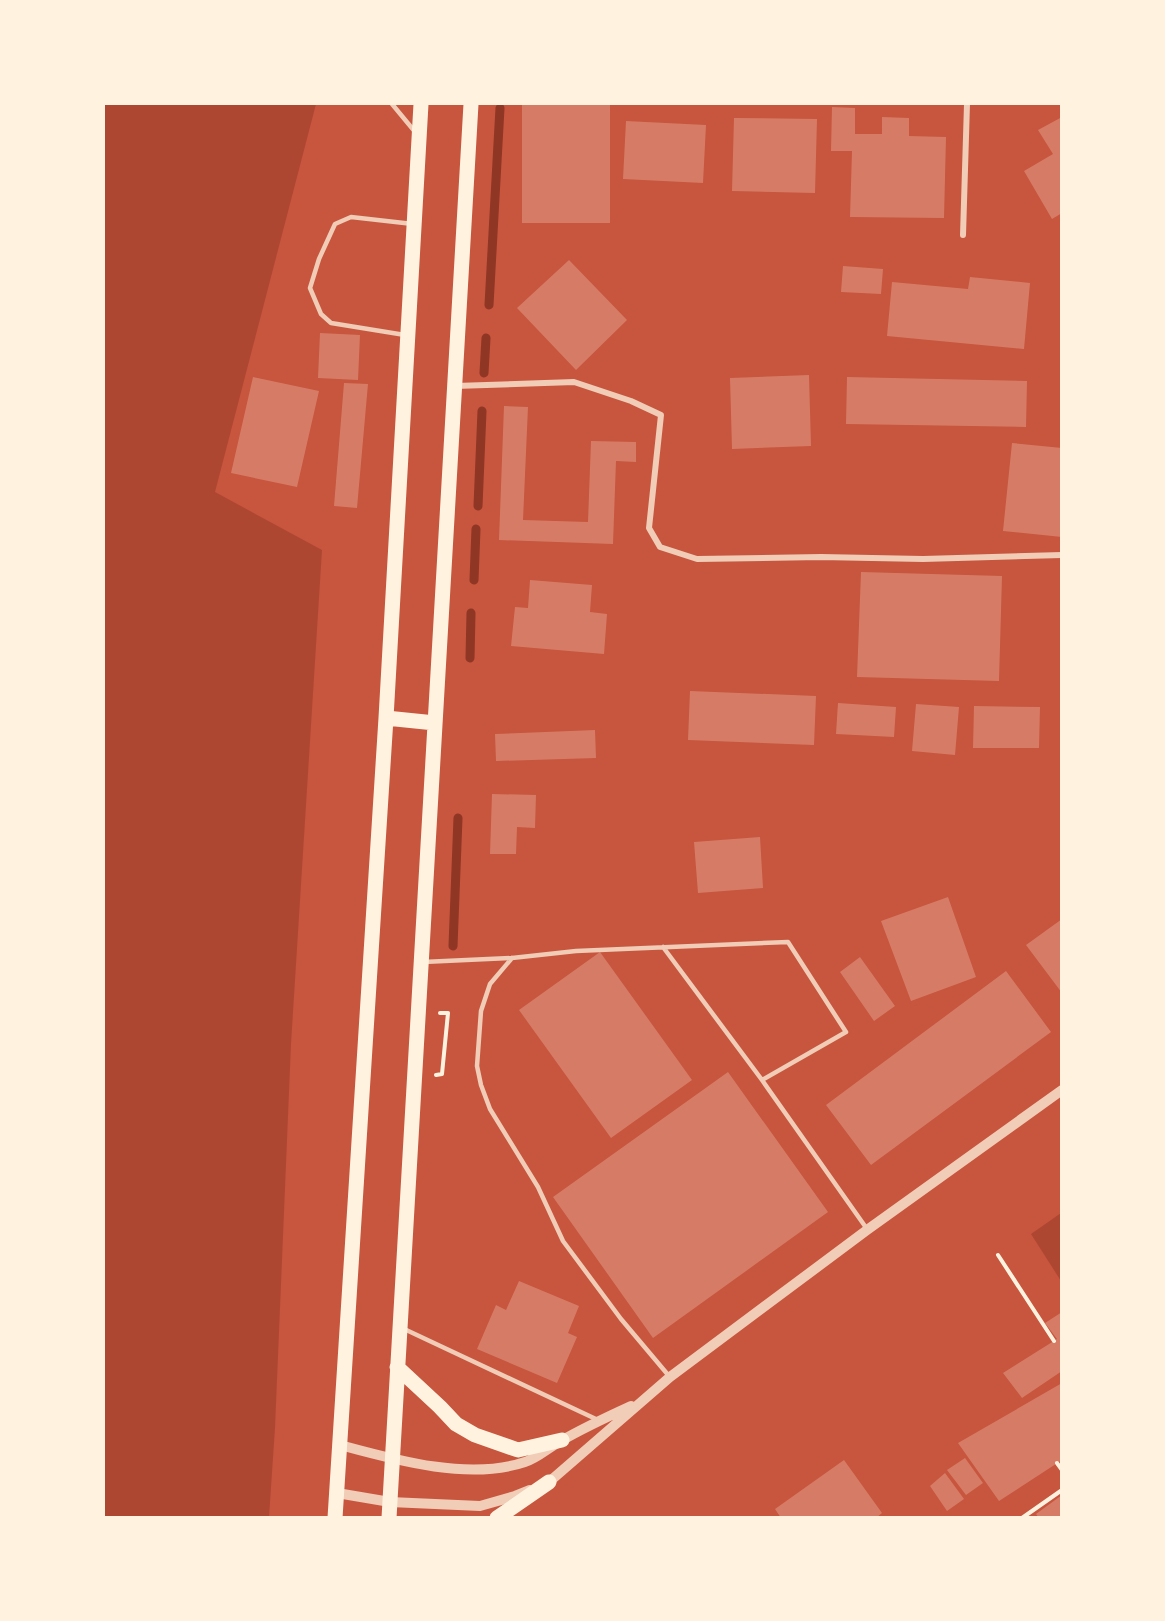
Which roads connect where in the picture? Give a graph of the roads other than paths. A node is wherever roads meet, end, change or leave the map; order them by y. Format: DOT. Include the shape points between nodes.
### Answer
graph roads {
  1 [pos="392,104"];
  2 [pos="421,104"];
  3 [pos="471,104"];
  4 [pos="967,104"];
  5 [pos="419,137"];
  6 [pos="414,224"];
  7 [pos="963,235"];
  8 [pos="408,335"];
  9 [pos="454,386"];
  10 [pos="1062,555"];
  11 [pos="386,718"];
  12 [pos="435,723"];
  13 [pos="663,947"];
  14 [pos="512,958"];
  15 [pos="421,962"];
  16 [pos="762,1080"];
  17 [pos="1062,1090"];
  18 [pos="867,1230"];
  19 [pos="400,1327"];
  20 [pos="397,1367"];
  21 [pos="670,1377"];
  22 [pos="645,1400"];
  23 [pos="600,1421"];
  24 [pos="562,1440"];
  25 [pos="340,1445"];
  26 [pos="392,1460"];
  27 [pos="549,1482"];
  28 [pos="337,1493"];
  29 [pos="390,1502"];
  30 [pos="335,1518"];
  31 [pos="389,1518"];
  32 [pos="497,1518"];
  1 -- 5 [label="lane"];
  2 -- 5 [label="main road"];
  3 -- 9 [label="main road"];
  4 -- 7 [label="street"];
  5 -- 6 [label="main road"];
  6 -- 8 [label="main road"];
  6 -- 8 [label="lane" via="351,217 335,224 310,288 321,314 331,322"];
  8 -- 11 [label="main road"];
  9 -- 10 [label="street" via="574,382 661,415 649,528 660,547 697,559"];
  9 -- 12 [label="main road"];
  11 -- 12 [label="main road"];
  11 -- 25 [label="main road"];
  12 -- 15 [label="main road"];
  13 -- 14 [label="lane"];
  13 -- 16 [label="lane"];
  13 -- 16 [label="lane" via="788,942 846,1032"];
  14 -- 15 [label="lane"];
  14 -- 21 [label="lane" via="490,984 482,1011 477,1066 490,1110 538,1187 563,1241"];
  15 -- 19 [label="main road"];
  16 -- 18 [label="lane"];
  17 -- 18 [label="street"];
  18 -- 21 [label="street"];
  19 -- 20 [label="main road"];
  19 -- 23 [label="lane"];
  20 -- 24 [label="main road" via="456,1424 475,1435 518,1450"];
  20 -- 26 [label="main road"];
  21 -- 22 [label="street"];
  22 -- 23 [label="street"];
  22 -- 27 [label="street"];
  23 -- 24 [label="street"];
  24 -- 26 [label="street" via="527,1461 499,1467 447,1468"];
  25 -- 26 [label="street"];
  25 -- 28 [label="main road"];
  26 -- 29 [label="main road"];
  27 -- 29 [label="street" via="480,1506"];
  27 -- 32 [label="main road"];
  28 -- 29 [label="street"];
  28 -- 30 [label="main road"];
  29 -- 31 [label="main road"];
}
